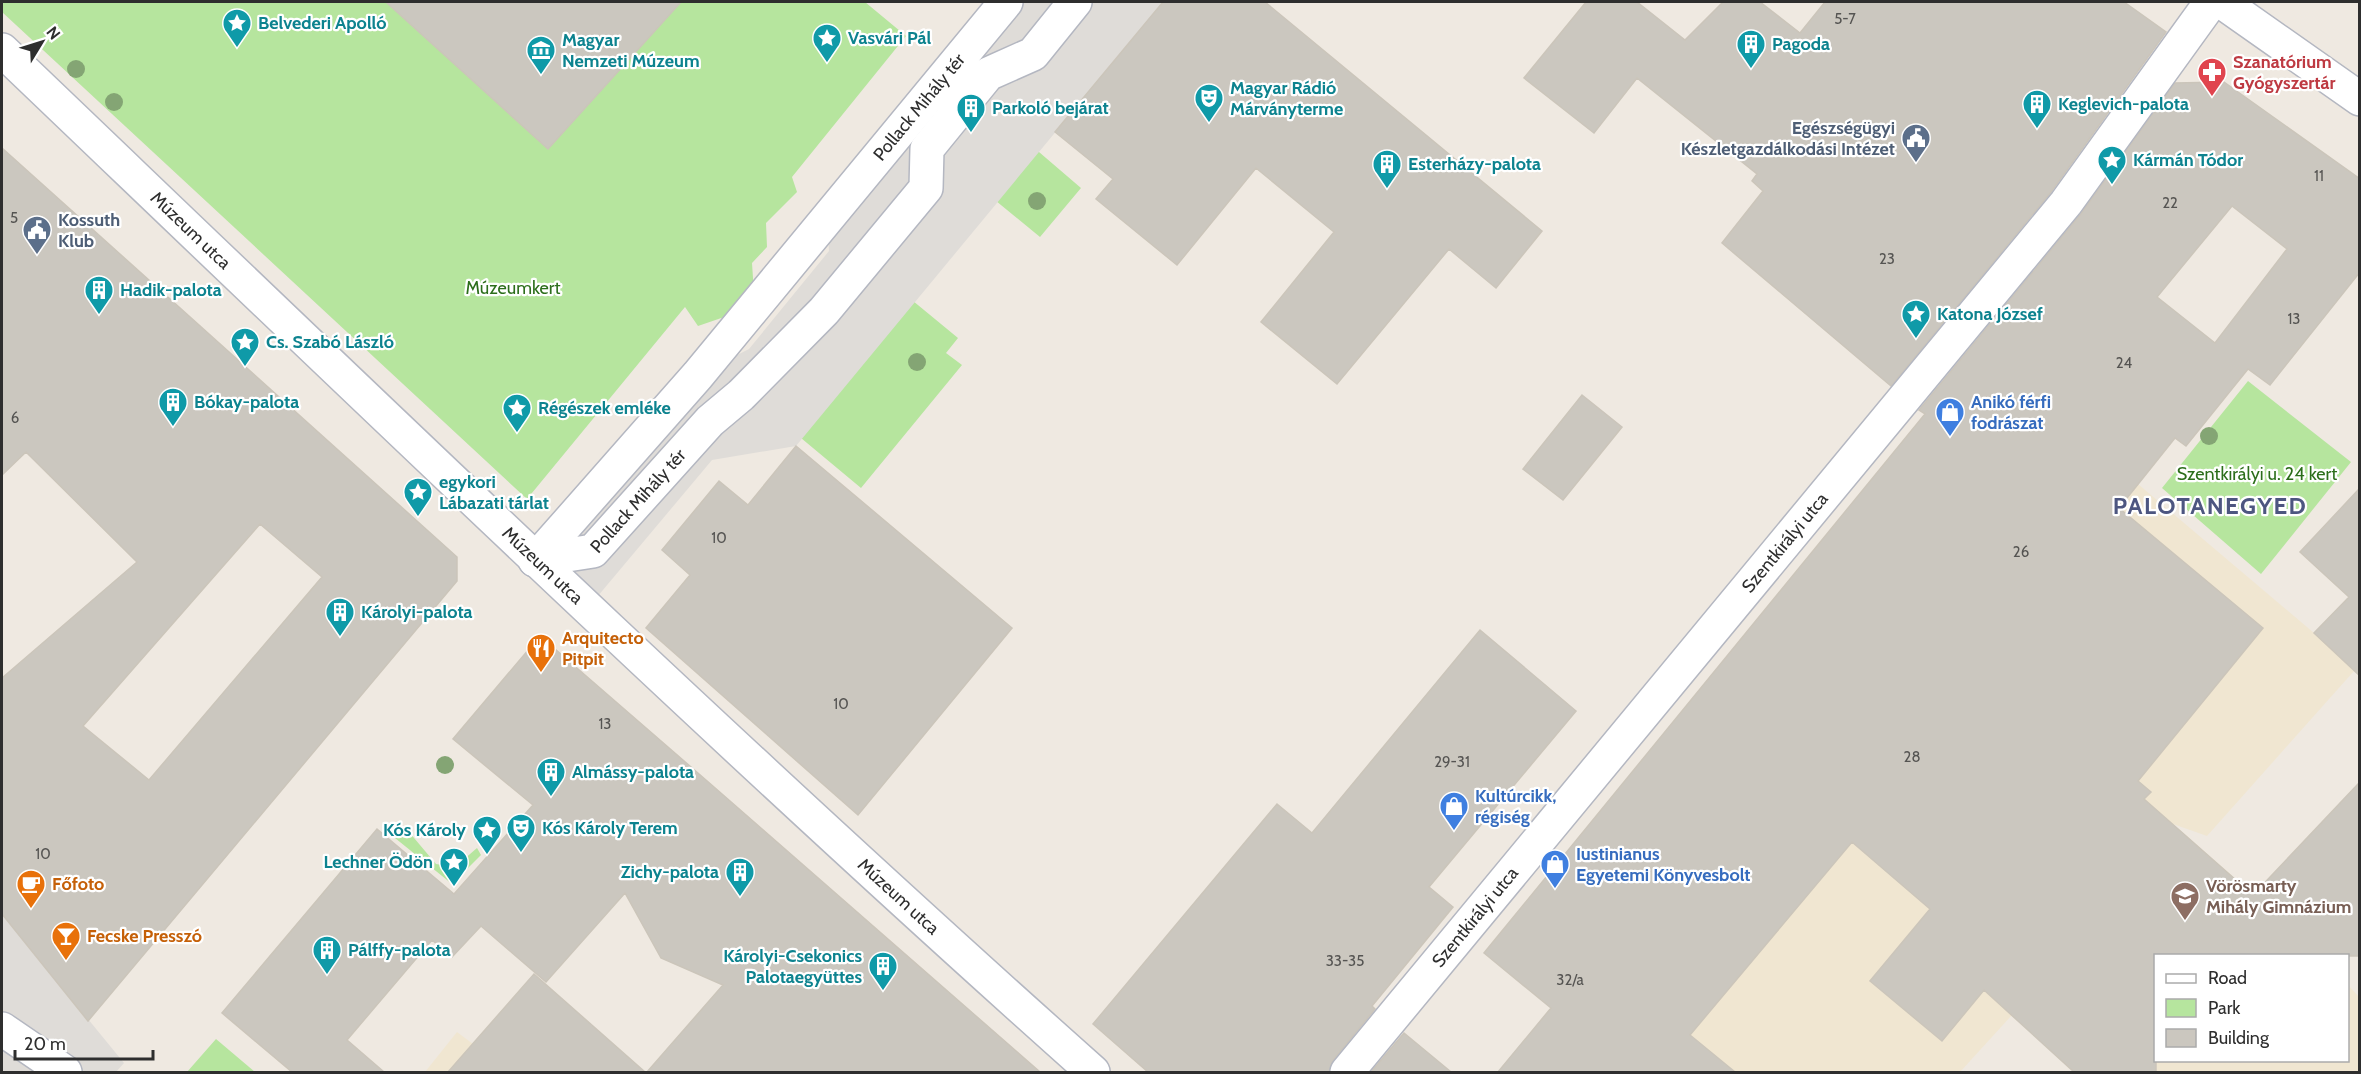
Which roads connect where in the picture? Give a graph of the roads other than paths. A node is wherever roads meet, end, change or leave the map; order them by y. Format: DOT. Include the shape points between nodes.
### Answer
graph roads {
  1 [pos="1006,2"];
  2 [pos="1075,2"];
  3 [pos="2211,2"];
  4 [pos="2222,2"];
  5 [pos="2,50"];
  6 [pos="2360,99"];
  7 [pos="535,560"];
  8 [pos="2,1029"];
  9 [pos="65,1072"];
  10 [pos="1093,1072"];
  11 [pos="1347,1072"];
  1 -- 7 [label="street, Pollack Mihály tér" via="698,375"];
  2 -- 7 [label="street, Pollack Mihály tér" via="1033,54 988,74 927,149 926,188 824,311 710,421 593,551"];
  3 -- 11 [label="street, Szentkirályi utca" via="2066,202"];
  4 -- 6 [label="street"];
  5 -- 7 [label="street, Múzeum utca"];
  7 -- 10 [label="street, Múzeum utca"];
  8 -- 9 [label="street"];
}
